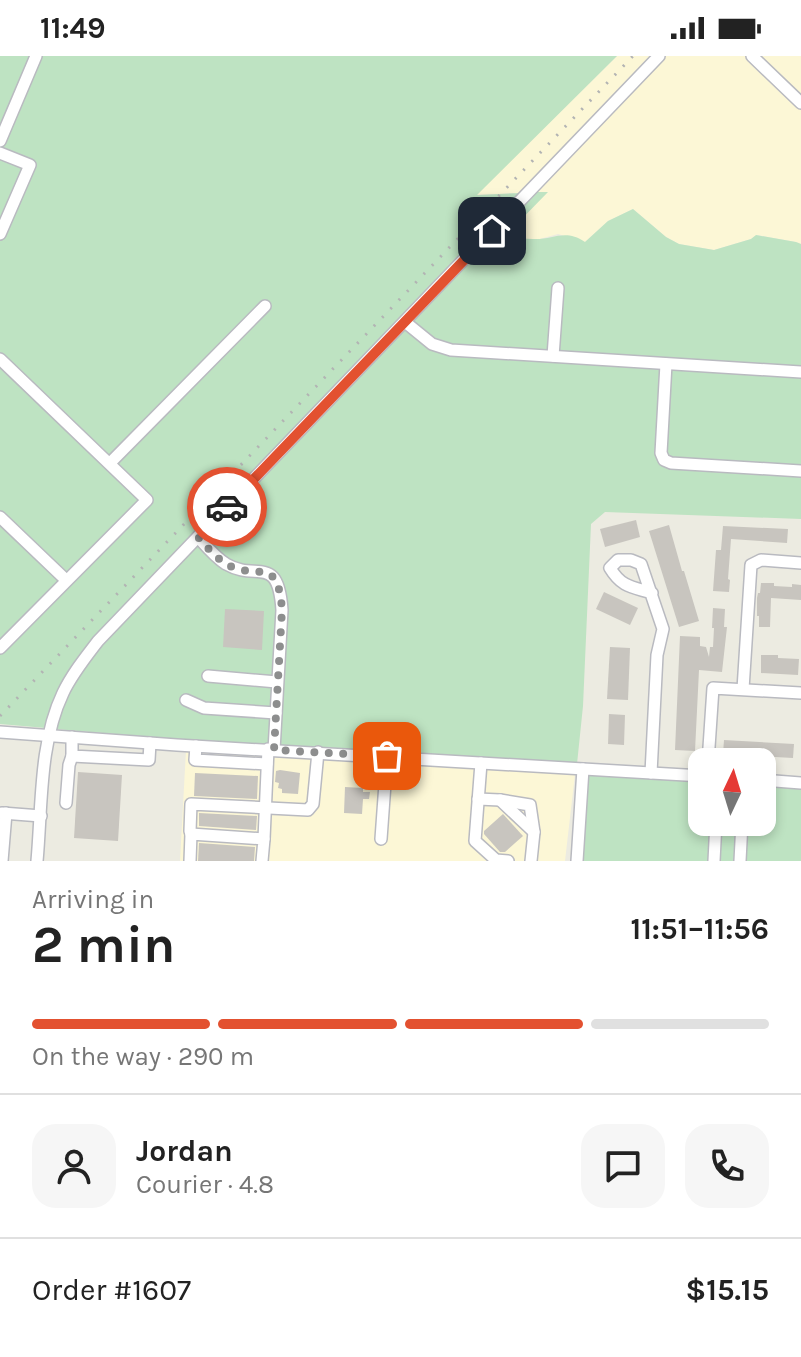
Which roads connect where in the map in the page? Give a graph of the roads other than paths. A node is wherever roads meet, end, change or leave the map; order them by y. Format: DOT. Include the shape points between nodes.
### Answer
graph roads {
  1 [pos="36,56"];
  2 [pos="659,56"];
  3 [pos="752,56"];
  4 [pos="801,103"];
  5 [pos="0,141"];
  6 [pos="0,153"];
  7 [pos="0,234"];
  8 [pos="558,288"];
  9 [pos="265,306"];
  10 [pos="405,322"];
  11 [pos="553,356"];
  12 [pos="0,359"];
  13 [pos="666,364"];
  14 [pos="801,372"];
  15 [pos="110,463"];
  16 [pos="801,471"];
  17 [pos="0,517"];
  18 [pos="198,537"];
  19 [pos="801,563"];
  20 [pos="66,580"];
  21 [pos="652,593"];
  22 [pos="0,648"];
  23 [pos="208,676"];
  24 [pos="277,682"];
  25 [pos="743,689"];
  26 [pos="801,693"];
  27 [pos="186,700"];
  28 [pos="276,713"];
  29 [pos="0,732"];
  30 [pos="49,735"];
  31 [pos="72,737"];
  32 [pos="150,743"];
  33 [pos="196,746"];
  34 [pos="709,748"];
  35 [pos="271,750"];
  36 [pos="318,752"];
  37 [pos="72,756"];
  38 [pos="387,756"];
  39 [pos="481,763"];
  40 [pos="267,764"];
  41 [pos="583,769"];
  42 [pos="651,773"];
  43 [pos="688,775"];
  44 [pos="776,781"];
  45 [pos="801,783"];
  46 [pos="478,799"];
  47 [pos="66,803"];
  48 [pos="265,808"];
  49 [pos="3,813"];
  50 [pos="41,816"];
  51 [pos="191,834"];
  52 [pos="715,836"];
  53 [pos="741,836"];
  54 [pos="264,839"];
  55 [pos="381,839"];
  56 [pos="2,861"];
  57 [pos="37,861"];
  58 [pos="190,861"];
  59 [pos="262,861"];
  60 [pos="508,861"];
  61 [pos="531,861"];
  62 [pos="577,861"];
  63 [pos="714,861"];
  64 [pos="740,861"];
  1 -- 5 [label="street"];
  2 -- 10 [label="street"];
  3 -- 4 [label="street"];
  6 -- 7 [label="street" via="30,165"];
  8 -- 11 [label="street"];
  9 -- 15 [label="street"];
  10 -- 11 [label="street" via="440,348"];
  10 -- 18 [label="street"];
  11 -- 13 [label="street"];
  12 -- 15 [label="street"];
  13 -- 14 [label="street"];
  13 -- 16 [label="street" via="664,460"];
  15 -- 20 [label="street" via="147,500"];
  17 -- 20 [label="street"];
  18 -- 24 [label="street" via="228,565 273,577 282,610"];
  18 -- 30 [label="street" via="79,665 63,692"];
  19 -- 25 [label="street" via="761,560 751,565"];
  20 -- 22 [label="street"];
  21 -- 42 [label="street" via="663,629"];
  23 -- 24 [label="street"];
  24 -- 28 [label="street"];
  25 -- 26 [label="street"];
  25 -- 34 [label="street" via="713,688"];
  27 -- 28 [label="street" via="204,708"];
  28 -- 35 [label="street"];
  29 -- 30 [label="street"];
  30 -- 31 [label="street"];
  30 -- 50 [label="street"];
  31 -- 32 [label="street"];
  31 -- 37 [label="street"];
  32 -- 33 [label="street"];
  32 -- 37 [label="street" via="149,760"];
  33 -- 35 [label="street"];
  33 -- 40 [label="street" via="195,760"];
  35 -- 36 [label="street"];
  35 -- 40 [label="street"];
  36 -- 38 [label="street"];
  36 -- 48 [label="street" via="311,808"];
  37 -- 47 [label="street"];
  38 -- 39 [label="street"];
  38 -- 55 [label="street"];
  39 -- 41 [label="street"];
  39 -- 46 [label="street"];
  40 -- 48 [label="street"];
  41 -- 42 [label="street"];
  41 -- 62 [label="street"];
  42 -- 43 [label="street"];
  44 -- 45 [label="street"];
  46 -- 60 [label="street" via="475,841 496,860"];
  46 -- 61 [label="street" via="530,805"];
  48 -- 51 [label="street" via="191,804"];
  48 -- 54 [label="street"];
  49 -- 50 [label="street"];
  49 -- 56 [label="street"];
  50 -- 57 [label="street"];
  51 -- 54 [label="street"];
  51 -- 58 [label="street"];
  52 -- 63 [label="street"];
  53 -- 64 [label="street"];
  54 -- 59 [label="street"];
}
